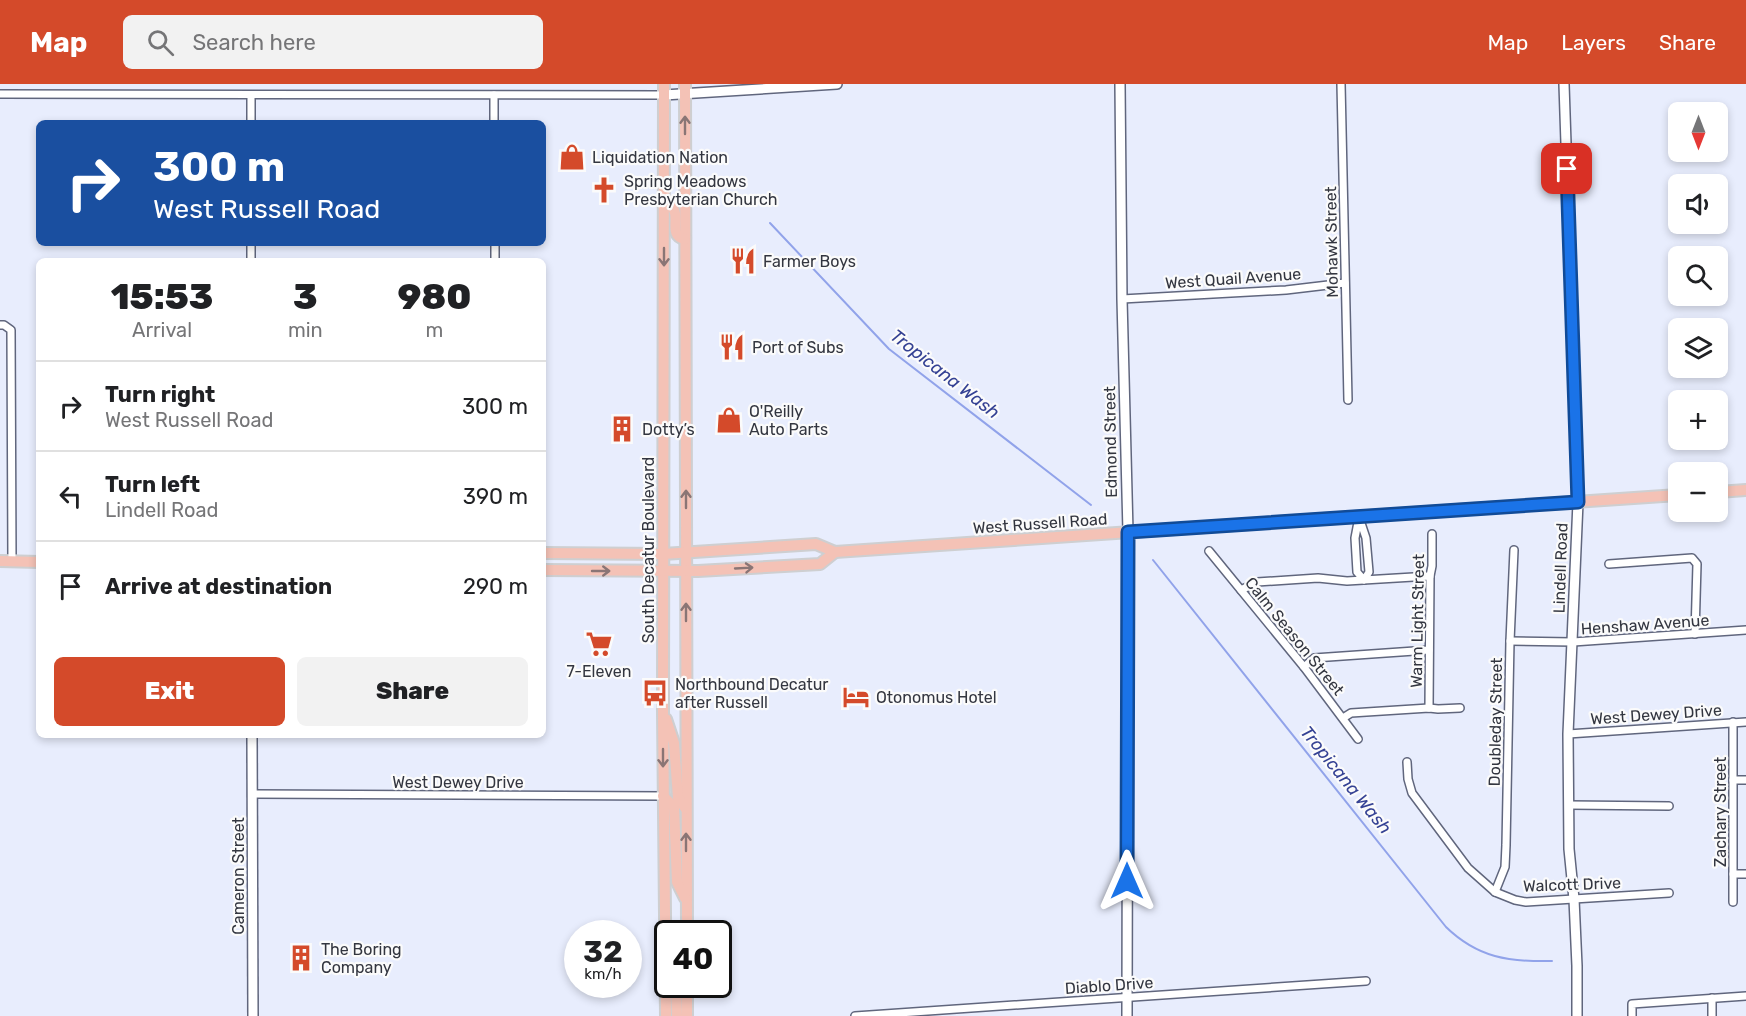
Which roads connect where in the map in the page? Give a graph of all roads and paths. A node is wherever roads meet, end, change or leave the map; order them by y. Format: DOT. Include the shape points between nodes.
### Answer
graph roads {
  1 [pos="837,84"];
  2 [pos="1120,84"];
  3 [pos="1341,84"];
  4 [pos="1564,84"];
  5 [pos="664,89"];
  6 [pos="685,89"];
  7 [pos="0,94"];
  8 [pos="494,94"];
  9 [pos="251,95"];
  10 [pos="251,120"];
  11 [pos="494,120"];
  12 [pos="664,198"];
  13 [pos="685,239"];
  14 [pos="1345,284"];
  15 [pos="1122,299"];
  16 [pos="0,325"];
  17 [pos="1348,400"];
  18 [pos="1746,490"];
  19 [pos="1728,491"];
  20 [pos="1668,496"];
  21 [pos="1578,502"];
  22 [pos="1359,517"];
  23 [pos="1128,532"];
  24 [pos="1432,534"];
  25 [pos="1514,550"];
  26 [pos="1209,551"];
  27 [pos="835,552"];
  28 [pos="546,553"];
  29 [pos="663,554"];
  30 [pos="686,554"];
  31 [pos="0,561"];
  32 [pos="12,561"];
  33 [pos="36,562"];
  34 [pos="1609,564"];
  35 [pos="546,570"];
  36 [pos="664,571"];
  37 [pos="686,571"];
  38 [pos="1430,576"];
  39 [pos="1364,580"];
  40 [pos="1241,590"];
  41 [pos="1746,630"];
  42 [pos="1695,634"];
  43 [pos="1510,641"];
  44 [pos="1573,642"];
  45 [pos="1429,650"];
  46 [pos="1304,667"];
  47 [pos="1429,708"];
  48 [pos="1460,708"];
  49 [pos="663,710"];
  50 [pos="1343,718"];
  51 [pos="1733,722"];
  52 [pos="1746,722"];
  53 [pos="1568,734"];
  54 [pos="252,738"];
  55 [pos="1358,739"];
  56 [pos="1407,762"];
  57 [pos="1733,780"];
  58 [pos="1746,780"];
  59 [pos="252,794"];
  60 [pos="663,796"];
  61 [pos="1569,805"];
  62 [pos="1669,806"];
  63 [pos="686,809"];
  64 [pos="1733,874"];
  65 [pos="1746,874"];
  66 [pos="1495,892"];
  67 [pos="1669,893"];
  68 [pos="1574,899"];
  69 [pos="686,901"];
  70 [pos="1732,902"];
  71 [pos="666,920"];
  72 [pos="687,920"];
  73 [pos="1366,981"];
  74 [pos="1746,996"];
  75 [pos="1126,997"];
  76 [pos="666,998"];
  77 [pos="676,998"];
  78 [pos="687,998"];
  79 [pos="1712,998"];
  80 [pos="253,1016"];
  81 [pos="666,1016"];
  82 [pos="677,1016"];
  83 [pos="687,1016"];
  84 [pos="855,1016"];
  85 [pos="1127,1016"];
  86 [pos="1577,1016"];
  87 [pos="1632,1016"];
  88 [pos="1712,1016"];
  1 -- 6 [label="street"];
  2 -- 15 [label="street, Edmond Street"];
  3 -- 14 [label="street, Mohawk Street"];
  4 -- 21 [label="street, Lindell Road"];
  5 -- 6 [label="street"];
  5 -- 8 [label="street"];
  5 -- 12 [label="main road, South Decatur Boulevard"];
  13 -- 6 [label="main road, one-way"];
  7 -- 9 [label="street"];
  8 -- 9 [label="street"];
  8 -- 11 [label="street"];
  9 -- 10 [label="street"];
  12 -- 13 [label="main road" via="675,211 677,234"];
  12 -- 29 [label="main road, South Decatur Boulevard, one-way"];
  30 -- 13 [label="main road, one-way"];
  14 -- 15 [label="street, West Quail Avenue"];
  14 -- 17 [label="street, Mohawk Street"];
  15 -- 23 [label="street, Edmond Street"];
  16 -- 32 [label="street" via="11,330"];
  18 -- 19 [label="main road"];
  20 -- 21 [label="main road, West Russell Road"];
  21 -- 22 [label="main road, West Russell Road"];
  21 -- 44 [label="street, Lindell Road"];
  22 -- 23 [label="main road, West Russell Road"];
  22 -- 39 [label="street" via="1366,538 1369,572"];
  22 -- 39 [label="street" via="1355,538 1357,572"];
  23 -- 27 [label="main road, West Russell Road"];
  23 -- 75 [label="street, Edmond Street"];
  24 -- 38 [label="street, Warm Light Street"];
  25 -- 43 [label="street, Doubleday Street"];
  26 -- 40 [label="street, Calm Season Street"];
  27 -- 30 [label="main road, West Russell Road" via="816,544"];
  37 -- 27 [label="main road, West Russell Road, one-way" via="820,564"];
  28 -- 29 [label="main road, West Russell Road"];
  29 -- 30 [label="main road, West Russell Road"];
  29 -- 36 [label="main road, South Decatur Boulevard"];
  30 -- 37 [label="main road"];
  31 -- 32 [label="main road"];
  32 -- 33 [label="main road"];
  34 -- 42 [label="street" via="1692,558 1697,564"];
  35 -- 36 [label="main road, West Russell Road, one-way"];
  36 -- 37 [label="main road, West Russell Road"];
  36 -- 49 [label="main road, South Decatur Boulevard"];
  63 -- 37 [label="main road, one-way"];
  38 -- 39 [label="street"];
  38 -- 45 [label="street, Warm Light Street"];
  39 -- 40 [label="street" via="1257,582"];
  40 -- 46 [label="street, Calm Season Street"];
  41 -- 42 [label="street, Henshaw Avenue"];
  42 -- 44 [label="street, Henshaw Avenue"];
  43 -- 44 [label="street, Henshaw Avenue"];
  43 -- 66 [label="street, Doubleday Street" via="1505,867"];
  44 -- 53 [label="street, Lindell Road"];
  45 -- 46 [label="street" via="1314,658"];
  45 -- 47 [label="street, Warm Light Street"];
  46 -- 50 [label="street, Calm Season Street"];
  47 -- 48 [label="street"];
  47 -- 50 [label="street" via="1351,714"];
  49 -- 60 [label="main road, South Decatur Boulevard, one-way"];
  49 -- 63 [label="main road" via="674,743 678,798"];
  50 -- 55 [label="street, Calm Season Street"];
  51 -- 52 [label="street, West Dewey Drive"];
  51 -- 53 [label="street, West Dewey Drive"];
  51 -- 57 [label="street, Zachary Street"];
  53 -- 61 [label="street, Lindell Road"];
  54 -- 59 [label="street, Cameron Street"];
  56 -- 66 [label="street, Walcott Drive" via="1412,793 1468,868"];
  57 -- 58 [label="street"];
  57 -- 64 [label="street, Zachary Street"];
  59 -- 60 [label="street, West Dewey Drive"];
  59 -- 80 [label="street, Cameron Street"];
  60 -- 69 [label="main road" via="674,807 677,882"];
  60 -- 71 [label="main road, South Decatur Boulevard"];
  61 -- 62 [label="street"];
  61 -- 68 [label="street, Lindell Road"];
  69 -- 63 [label="main road, one-way"];
  64 -- 65 [label="street"];
  64 -- 70 [label="street, Zachary Street"];
  66 -- 68 [label="street, Walcott Drive" via="1526,902"];
  67 -- 68 [label="street, Walcott Drive"];
  68 -- 86 [label="street, Lindell Road"];
  69 -- 72 [label="main road"];
  73 -- 75 [label="street, Diablo Drive"];
  74 -- 79 [label="street"];
  75 -- 84 [label="street, Diablo Drive"];
  75 -- 85 [label="street, Edmond Street"];
  76 -- 81 [label="main road, South Decatur Boulevard"];
  77 -- 82 [label="main road"];
  78 -- 83 [label="main road"];
  79 -- 87 [label="street" via="1632,1004"];
  79 -- 88 [label="street"];
}
